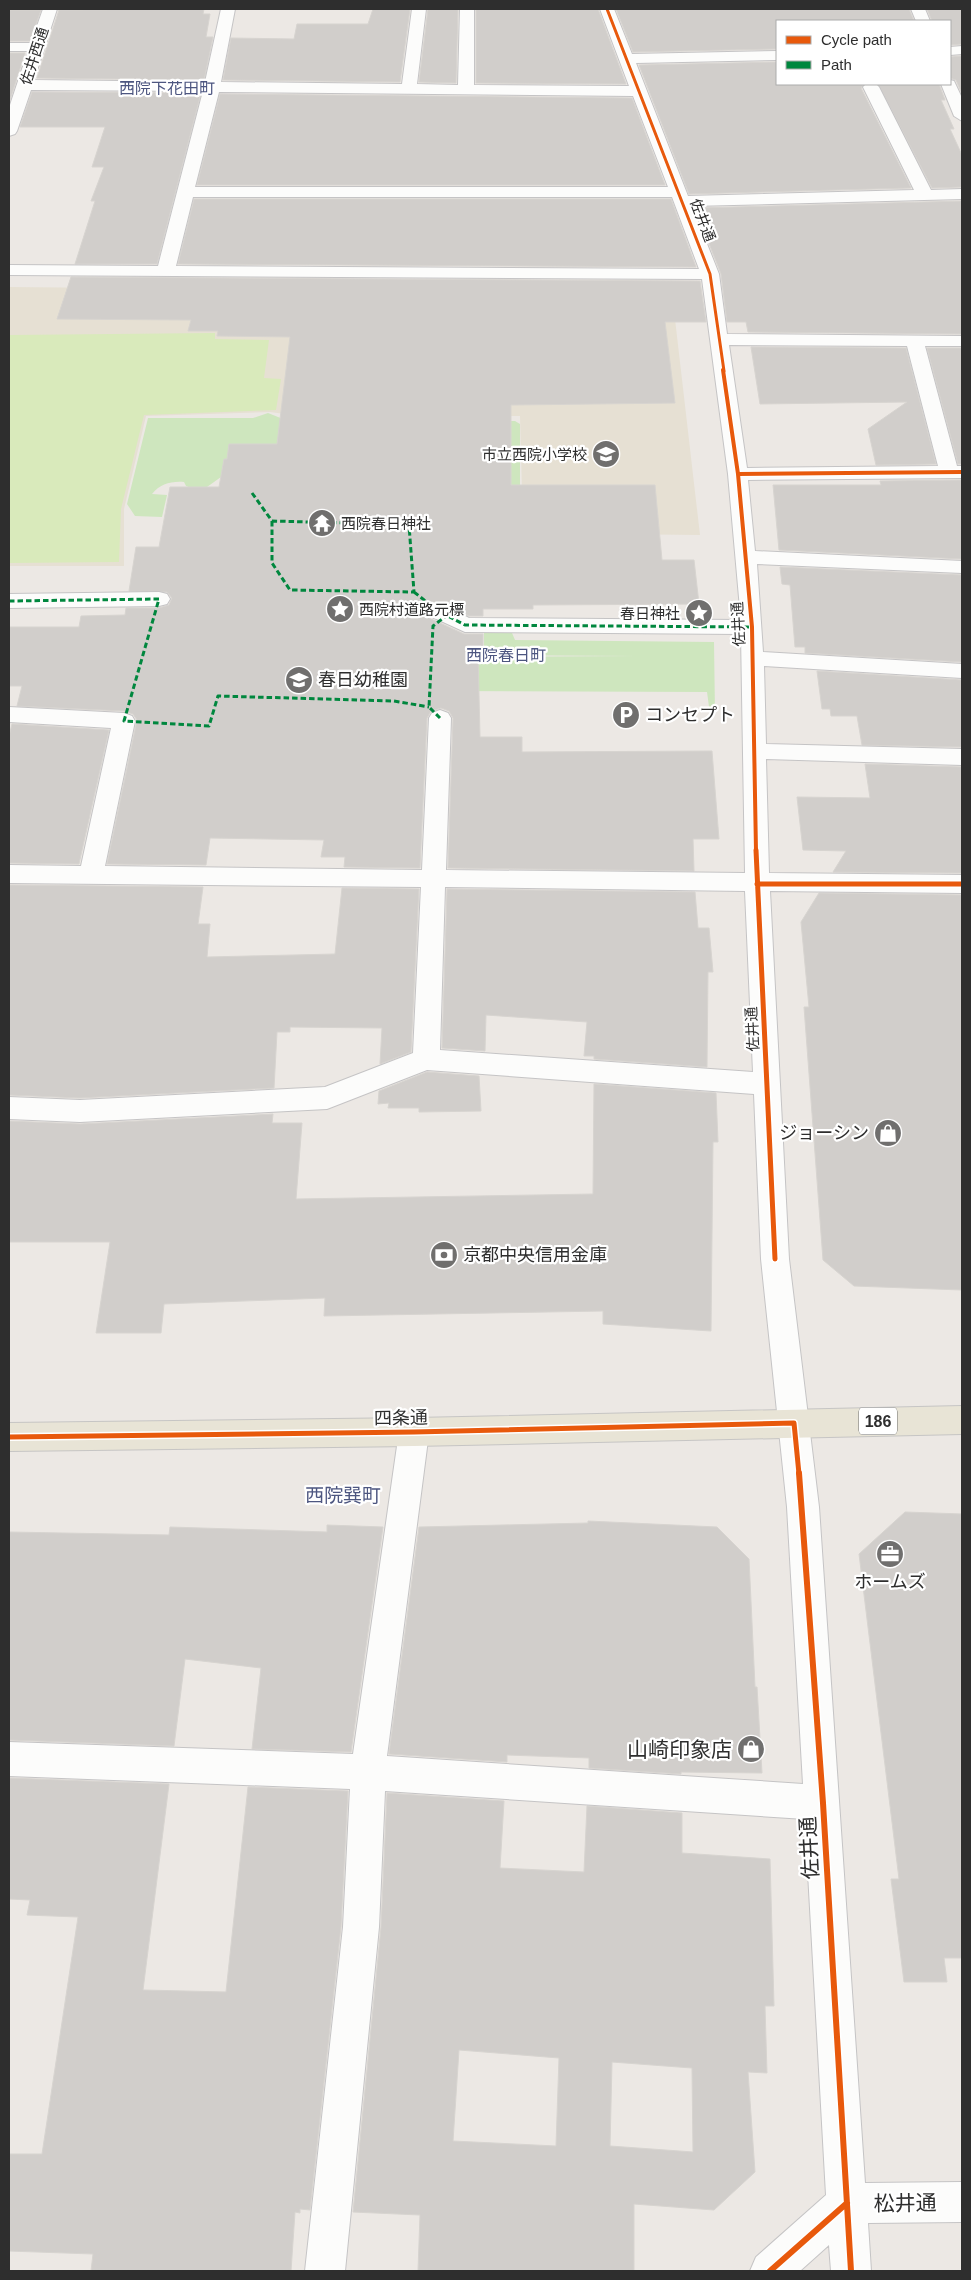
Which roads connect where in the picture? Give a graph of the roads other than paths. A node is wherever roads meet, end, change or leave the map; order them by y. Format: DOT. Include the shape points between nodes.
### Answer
graph roads {
  1 [pos="50,9"];
  2 [pos="228,9"];
  3 [pos="419,9"];
  4 [pos="467,9"];
  5 [pos="607,9"];
  6 [pos="9,47"];
  7 [pos="37,47"];
  8 [pos="776,55"];
  9 [pos="627,59"];
  10 [pos="25,85"];
  11 [pos="948,85"];
  12 [pos="212,87"];
  13 [pos="871,87"];
  14 [pos="410,89"];
  15 [pos="466,90"];
  16 [pos="639,91"];
  17 [pos="12,114"];
  18 [pos="962,116"];
  19 [pos="9,131"];
  20 [pos="185,192"];
  21 [pos="962,194"];
  22 [pos="925,195"];
  23 [pos="680,197"];
  24 [pos="9,270"];
  25 [pos="166,270"];
  26 [pos="710,274"];
  27 [pos="719,339"];
  28 [pos="962,341"];
  29 [pos="915,342"];
  30 [pos="956,472"];
  31 [pos="738,474"];
  32 [pos="746,557"];
  33 [pos="962,568"];
  34 [pos="158,599"];
  35 [pos="9,601"];
  36 [pos="438,611"];
  37 [pos="752,627"];
  38 [pos="752,658"];
  39 [pos="962,671"];
  40 [pos="9,714"];
  41 [pos="440,718"];
  42 [pos="754,751"];
  43 [pos="962,757"];
  44 [pos="9,874"];
  45 [pos="91,875"];
  46 [pos="434,880"];
  47 [pos="757,884"];
  48 [pos="962,884"];
  49 [pos="426,1059"];
  50 [pos="767,1084"];
  51 [pos="9,1108"];
  52 [pos="962,1420"];
  53 [pos="794,1423"];
  54 [pos="414,1432"];
  55 [pos="9,1437"];
  56 [pos="9,1759"];
  57 [pos="368,1772"];
  58 [pos="823,1803"];
  59 [pos="962,2202"];
  60 [pos="847,2204"];
  61 [pos="325,2271"];
  62 [pos="770,2271"];
  63 [pos="851,2271"];
  1 -- 7 [label="street, 佐井西通"];
  2 -- 12 [label="street"];
  3 -- 14 [label="street"];
  4 -- 15 [label="street"];
  5 -- 9 [label="street, 佐井通"];
  6 -- 7 [label="street"];
  7 -- 10 [label="street, 佐井西通"];
  8 -- 9 [label="street"];
  9 -- 16 [label="street, 佐井通"];
  10 -- 12 [label="street"];
  10 -- 17 [label="street, 佐井西通"];
  11 -- 18 [label="street"];
  12 -- 14 [label="street"];
  12 -- 20 [label="street"];
  13 -- 22 [label="street"];
  14 -- 15 [label="street"];
  15 -- 16 [label="street"];
  16 -- 23 [label="street, 佐井通"];
  17 -- 19 [label="street, 佐井西通"];
  20 -- 23 [label="street"];
  20 -- 25 [label="street"];
  21 -- 22 [label="street"];
  22 -- 23 [label="street"];
  23 -- 26 [label="street, 佐井通"];
  24 -- 25 [label="street"];
  25 -- 26 [label="street"];
  26 -- 27 [label="street, 佐井通"];
  27 -- 29 [label="street"];
  27 -- 31 [label="street, 佐井通"];
  28 -- 29 [label="street"];
  29 -- 30 [label="street"];
  30 -- 31 [label="street"];
  31 -- 32 [label="street, 佐井通"];
  32 -- 33 [label="street"];
  32 -- 37 [label="street, 佐井通"];
  34 -- 35 [label="street"];
  36 -- 37 [label="street" via="465,625"];
  37 -- 38 [label="street, 佐井通"];
  38 -- 39 [label="street"];
  38 -- 42 [label="street, 佐井通"];
  40 -- 45 [label="street" via="124,721"];
  41 -- 46 [label="street"];
  42 -- 43 [label="street"];
  42 -- 47 [label="street, 佐井通"];
  44 -- 45 [label="street"];
  45 -- 46 [label="street"];
  46 -- 47 [label="street"];
  46 -- 49 [label="street"];
  47 -- 48 [label="street"];
  47 -- 50 [label="street, 佐井通"];
  49 -- 50 [label="street"];
  49 -- 51 [label="street" via="327,1098 80,1111"];
  50 -- 53 [label="street, 佐井通" via="775,1259"];
  52 -- 53 [label="main road, 四条通 / 186"];
  53 -- 54 [label="main road, 四条通 / 186"];
  53 -- 58 [label="street, 佐井通" via="803,1507"];
  54 -- 55 [label="main road, 四条通 / 186"];
  54 -- 57 [label="street"];
  56 -- 57 [label="street"];
  57 -- 58 [label="street"];
  57 -- 61 [label="street" via="361,1927"];
  58 -- 60 [label="street, 佐井通"];
  59 -- 60 [label="street, 松井通"];
  60 -- 62 [label="street"];
  60 -- 63 [label="street, 佐井通"];
}
